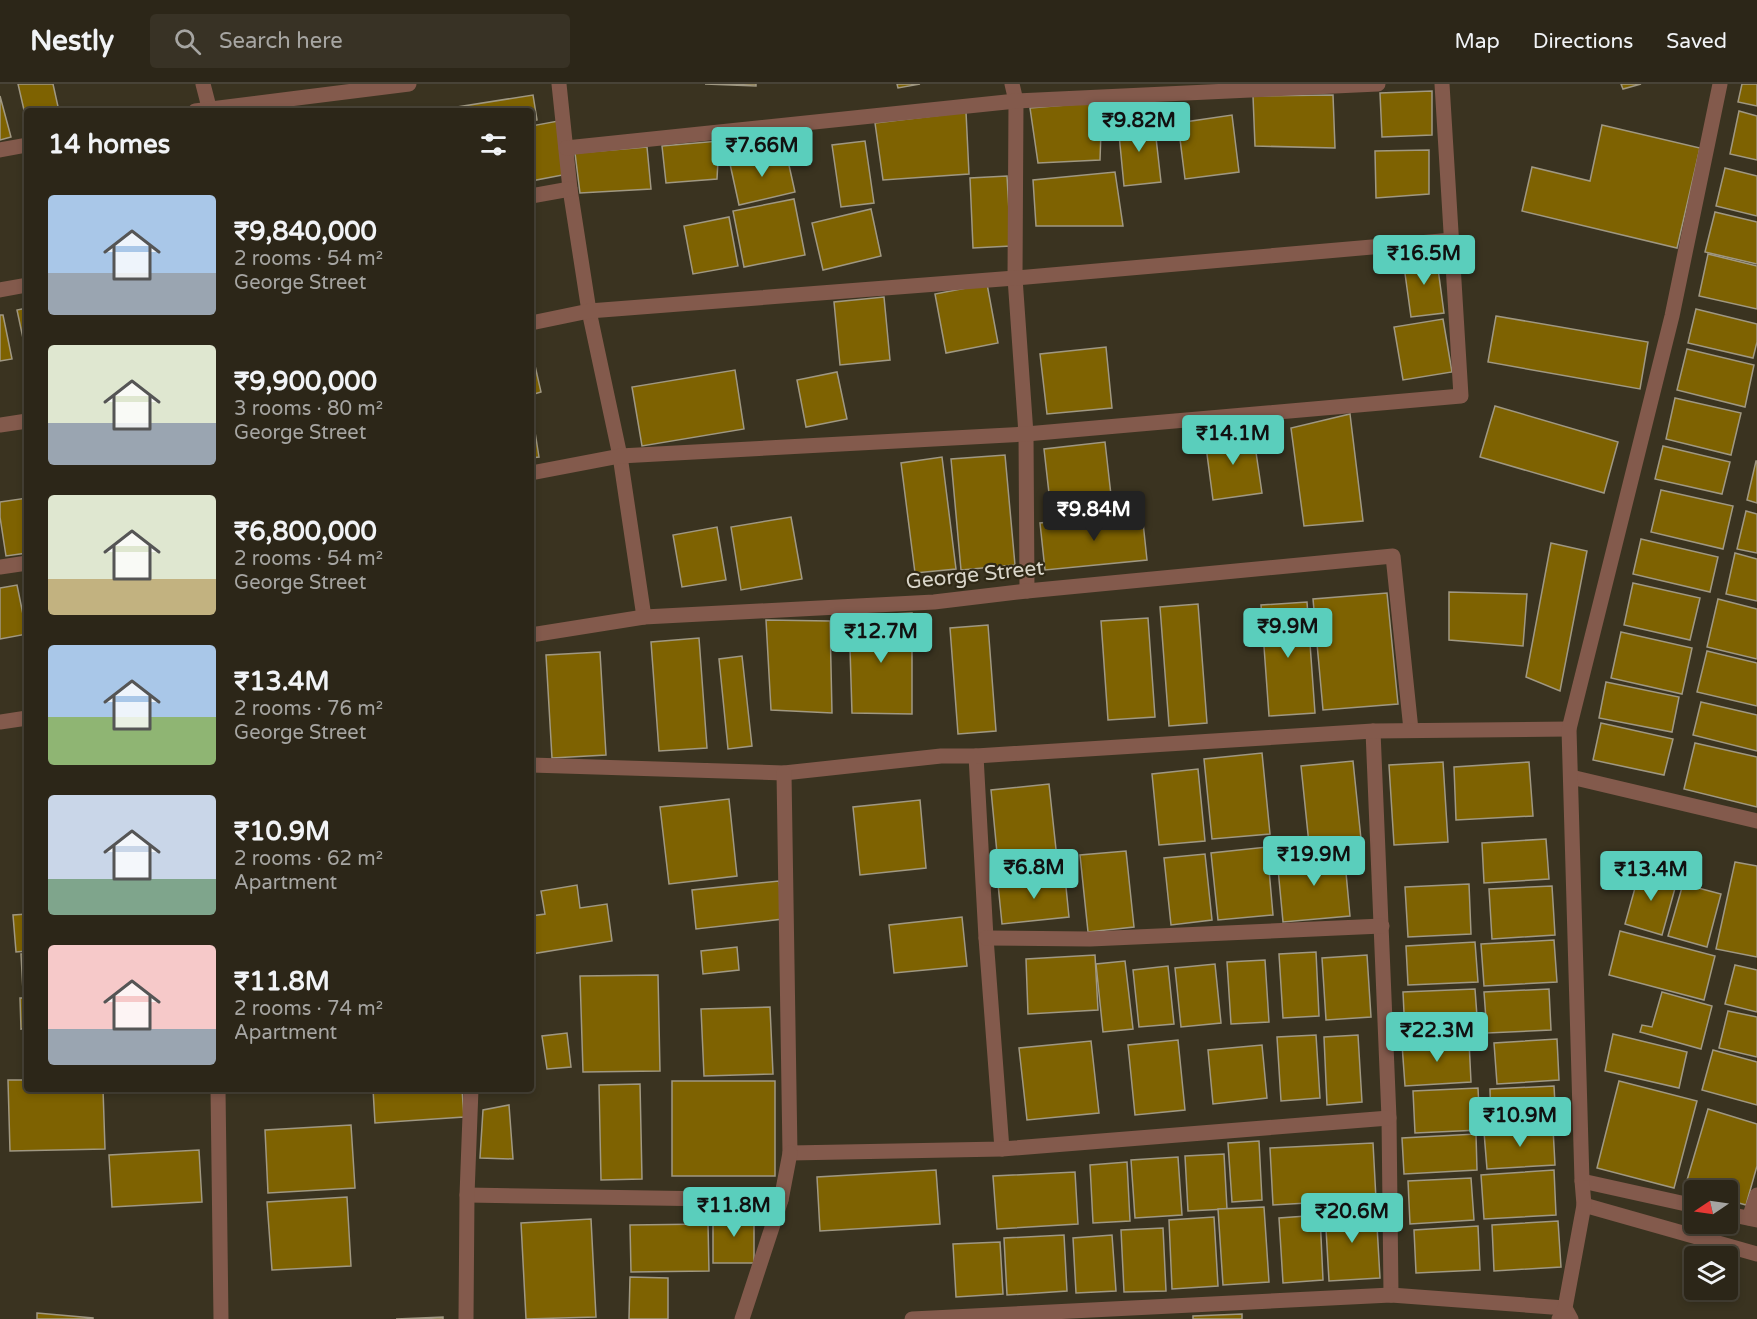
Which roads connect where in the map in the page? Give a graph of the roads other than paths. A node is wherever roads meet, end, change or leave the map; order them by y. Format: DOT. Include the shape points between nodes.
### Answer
graph roads {
  1 [pos="203,84"];
  2 [pos="410,84"];
  3 [pos="559,84"];
  4 [pos="1012,84"];
  5 [pos="1378,84"];
  6 [pos="1442,84"];
  7 [pos="1720,84"];
  8 [pos="1016,101"];
  9 [pos="205,108"];
  10 [pos="221,108"];
  11 [pos="24,146"];
  12 [pos="566,148"];
  13 [pos="0,150"];
  14 [pos="570,189"];
  15 [pos="534,195"];
  16 [pos="1453,240"];
  17 [pos="1015,278"];
  18 [pos="24,286"];
  19 [pos="0,290"];
  20 [pos="589,310"];
  21 [pos="534,323"];
  22 [pos="24,422"];
  23 [pos="0,426"];
  24 [pos="1026,434"];
  25 [pos="620,456"];
  26 [pos="534,472"];
  27 [pos="24,563"];
  28 [pos="0,567"];
  29 [pos="1027,591"];
  30 [pos="644,616"];
  31 [pos="534,634"];
  32 [pos="24,718"];
  33 [pos="0,722"];
  34 [pos="1569,729"];
  35 [pos="1411,730"];
  36 [pos="1373,731"];
  37 [pos="976,756"];
  38 [pos="534,765"];
  39 [pos="784,773"];
  40 [pos="1571,777"];
  41 [pos="1757,821"];
  42 [pos="1382,926"];
  43 [pos="986,938"];
  44 [pos="218,1092"];
  45 [pos="471,1092"];
  46 [pos="1389,1118"];
  47 [pos="1002,1149"];
  48 [pos="790,1153"];
  49 [pos="1582,1181"];
  50 [pos="1757,1195"];
  51 [pos="467,1196"];
  52 [pos="781,1200"];
  53 [pos="1684,1204"];
  54 [pos="1584,1205"];
  55 [pos="1738,1216"];
  56 [pos="1753,1219"];
  57 [pos="1757,1254"];
  58 [pos="1391,1294"];
  59 [pos="1565,1315"];
  60 [pos="221,1319"];
  61 [pos="466,1319"];
  62 [pos="742,1319"];
  63 [pos="912,1319"];
  1 -- 9 [label="street"];
  2 -- 10 [label="street"];
  3 -- 12 [label="street"];
  4 -- 8 [label="street"];
  5 -- 8 [label="street"];
  6 -- 16 [label="street"];
  7 -- 34 [label="street" via="1672,316"];
  8 -- 12 [label="street"];
  8 -- 17 [label="street"];
  11 -- 13 [label="street"];
  12 -- 14 [label="street"];
  14 -- 15 [label="street"];
  14 -- 20 [label="street"];
  16 -- 17 [label="street"];
  16 -- 24 [label="street" via="1461,396"];
  17 -- 20 [label="street"];
  17 -- 24 [label="street"];
  18 -- 19 [label="street"];
  20 -- 21 [label="street"];
  20 -- 25 [label="street"];
  22 -- 23 [label="street"];
  24 -- 25 [label="street"];
  24 -- 29 [label="street"];
  25 -- 26 [label="street"];
  25 -- 30 [label="street"];
  27 -- 28 [label="street"];
  29 -- 30 [label="street, George Street" via="934,602"];
  29 -- 35 [label="street, George Street" via="1393,556"];
  30 -- 31 [label="street, George Street"];
  32 -- 33 [label="street"];
  34 -- 35 [label="street"];
  34 -- 40 [label="street"];
  35 -- 36 [label="street"];
  36 -- 37 [label="street"];
  36 -- 42 [label="street"];
  37 -- 39 [label="street" via="941,756"];
  37 -- 43 [label="street"];
  38 -- 39 [label="street"];
  39 -- 48 [label="street"];
  40 -- 41 [label="street"];
  40 -- 49 [label="street"];
  42 -- 43 [label="street" via="1090,939"];
  42 -- 46 [label="street"];
  43 -- 47 [label="street"];
  44 -- 60 [label="street"];
  45 -- 51 [label="street"];
  46 -- 47 [label="street"];
  46 -- 58 [label="street"];
  47 -- 48 [label="street"];
  48 -- 52 [label="street"];
  49 -- 53 [label="street"];
  49 -- 54 [label="street"];
  50 -- 56 [label="street"];
  51 -- 52 [label="street"];
  51 -- 61 [label="street"];
  52 -- 62 [label="street"];
  54 -- 57 [label="street"];
  54 -- 59 [label="street"];
  55 -- 56 [label="street"];
  58 -- 59 [label="street"];
  58 -- 63 [label="street"];
}
